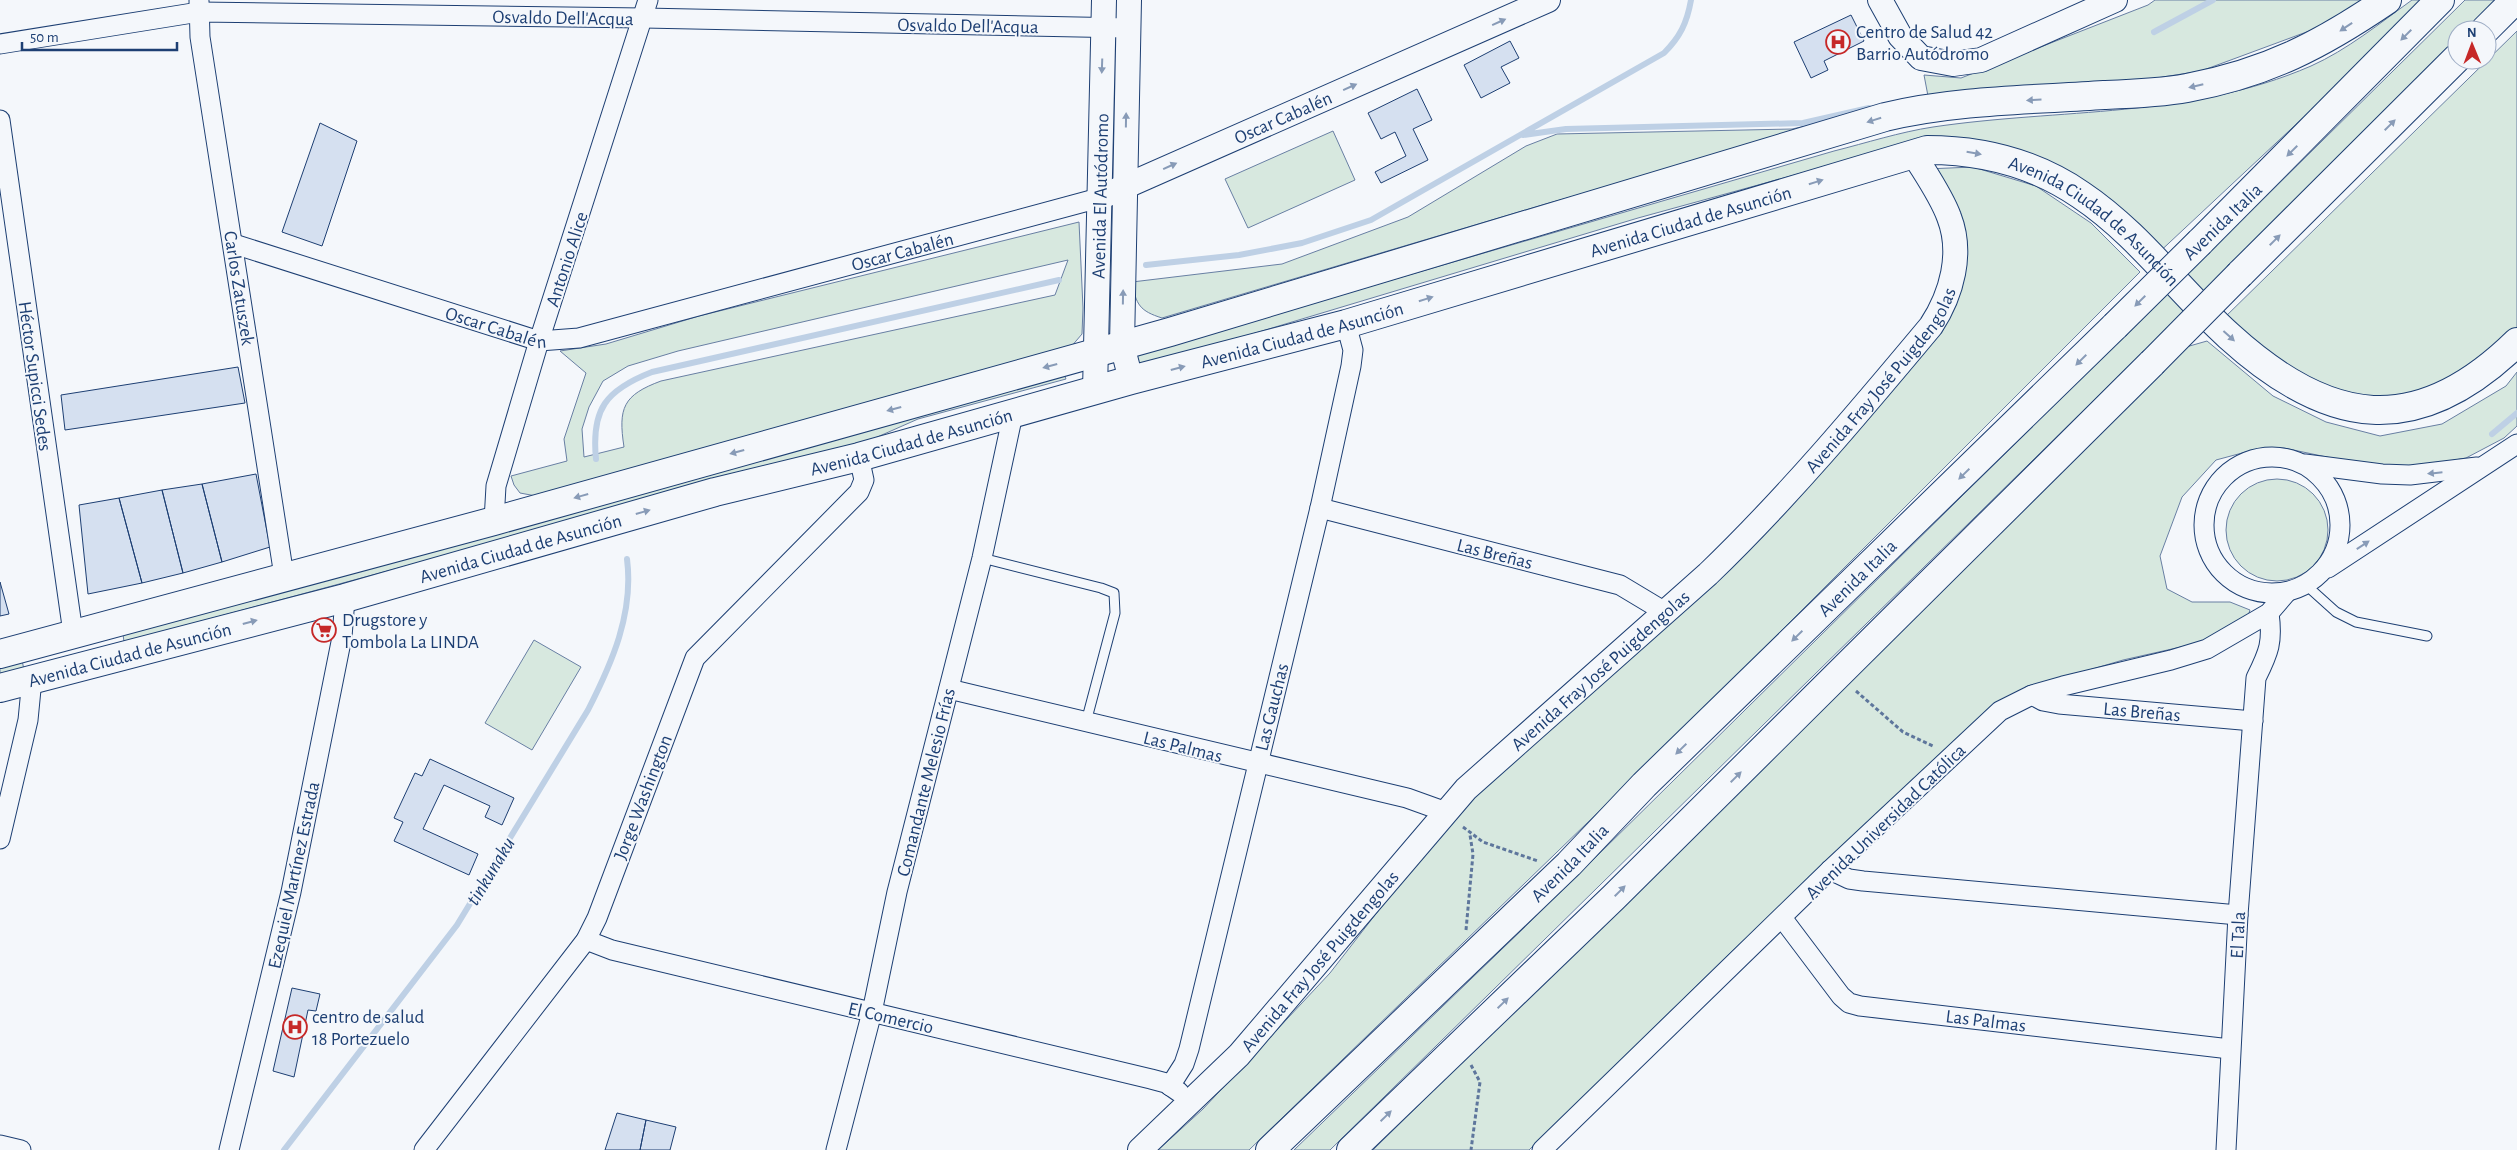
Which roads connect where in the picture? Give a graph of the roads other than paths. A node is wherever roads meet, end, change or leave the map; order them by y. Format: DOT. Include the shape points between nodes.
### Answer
graph roads {
  1 [pos="1104,0"];
  2 [pos="1129,0"];
  3 [pos="1548,0"];
  4 [pos="1880,0"];
  5 [pos="2115,0"];
  6 [pos="2387,0"];
  7 [pos="2440,0"];
  8 [pos="2515,0"];
  9 [pos="199,6"];
  10 [pos="646,9"];
  11 [pos="2495,20"];
  12 [pos="1103,28"];
  13 [pos="1128,28"];
  14 [pos="0,44"];
  15 [pos="2447,68"];
  16 [pos="0,120"];
  17 [pos="1913,153"];
  18 [pos="1125,186"];
  19 [pos="1099,198"];
  20 [pos="234,244"];
  21 [pos="1346,324"];
  22 [pos="539,341"];
  23 [pos="2517,342"];
  24 [pos="1110,349"];
  25 [pos="1131,380"];
  26 [pos="1095,391"];
  27 [pos="1013,414"];
  28 [pos="2517,444"];
  29 [pos="859,457"];
  30 [pos="2303,463"];
  31 [pos="2483,466"];
  32 [pos="1320,508"];
  33 [pos="494,521"];
  34 [pos="982,558"];
  35 [pos="2322,572"];
  36 [pos="284,576"];
  37 [pos="2306,585"];
  38 [pos="2287,592"];
  39 [pos="345,598"];
  40 [pos="1665,612"];
  41 [pos="2268,613"];
  42 [pos="73,633"];
  43 [pos="2427,636"];
  44 [pos="0,654"];
  45 [pos="32,679"];
  46 [pos="0,688"];
  47 [pos="949,689"];
  48 [pos="2032,695"];
  49 [pos="2253,721"];
  50 [pos="1086,722"];
  51 [pos="1258,764"];
  52 [pos="1446,812"];
  53 [pos="0,839"];
  54 [pos="1830,870"];
  55 [pos="2238,915"];
  56 [pos="1783,919"];
  57 [pos="586,940"];
  58 [pos="872,1012"];
  59 [pos="2230,1049"];
  60 [pos="1170,1086"];
  61 [pos="1192,1101"];
  62 [pos="0,1145"];
  63 [pos="21,1150"];
  64 [pos="229,1150"];
  65 [pos="424,1150"];
  66 [pos="836,1150"];
  67 [pos="1140,1150"];
  68 [pos="1270,1150"];
  69 [pos="1351,1150"];
  70 [pos="1542,1150"];
  71 [pos="2226,1150"];
  1 -- 12 [label="street, Avenida El Autódromo"];
  2 -- 13 [label="street, Avenida El Autódromo"];
  18 -- 3 [label="street, Oscar Cabalén, one-way"];
  4 -- 5 [label="street" via="1900,36 1921,58 1953,64 1981,60"];
  6 -- 24 [label="main road, Avenida Ciudad de Asunción, one-way" via="2338,33 2290,58 2247,73 2185,88 1963,104 1892,115"];
  7 -- 68 [label="main road, Avenida Italia, one-way, bridge" via="2115,326 1644,785 1569,864"];
  8 -- 11 [label="main road"];
  9 -- 10 [label="street, Osvaldo Dell'Acqua"];
  9 -- 14 [label="street, Osvaldo Dell'Acqua"];
  9 -- 20 [label="street, Carlos Zatuszek" via="200,37"];
  10 -- 12 [label="street, Osvaldo Dell'Acqua"];
  10 -- 22 [label="street, Antonio Alice"];
  12 -- 13 [label="street, Osvaldo Dell'Acqua"];
  12 -- 19 [label="street, Avenida El Autódromo, one-way"];
  18 -- 13 [label="street, Avenida El Autódromo, one-way"];
  69 -- 15 [label="main road, one-way, bridge" via="1838,676"];
  16 -- 42 [label="street, Héctor Supicci Sedes"];
  21 -- 17 [label="main road, Avenida Ciudad de Asunción, one-way"];
  17 -- 23 [label="main road, Avenida Ciudad de Asunción, one-way" via="1958,150 1999,157 2038,172 2081,195 2108,216 2230,337 2284,379 2318,399 2364,409 2418,406 2466,384"];
  17 -- 40 [label="street, Avenida Fray José Puigdengolas" via="1949,216 1955,242 1955,266 1942,309 1932,326 1832,444 1740,543"];
  18 -- 19 [label="street, Oscar Cabalén"];
  24 -- 18 [label="street, Avenida El Autódromo, one-way"];
  19 -- 22 [label="street, Oscar Cabalén" via="579,338"];
  19 -- 24 [label="street, Avenida El Autódromo"];
  20 -- 22 [label="street, Oscar Cabalén"];
  20 -- 36 [label="street, Carlos Zatuszek"];
  25 -- 21 [label="main road, Avenida Ciudad de Asunción, one-way"];
  21 -- 32 [label="street, Las Gauchas" via="1353,350 1351,366"];
  22 -- 33 [label="street, Antonio Alice" via="496,486"];
  24 -- 25 [label="street, Avenida El Autódromo"];
  24 -- 26 [label="street, Avenida El Autódromo"];
  24 -- 33 [label="main road, Avenida Ciudad de Asunción, one-way"];
  25 -- 26 [label="main road, Avenida Ciudad de Asunción"];
  26 -- 27 [label="main road, Avenida Ciudad de Asunción"];
  27 -- 29 [label="main road, Avenida Ciudad de Asunción"];
  27 -- 34 [label="street, Comandante Melesio Frías"];
  28 -- 31 [label="street, Avenida Universidad Católica"];
  39 -- 29 [label="main road, Avenida Ciudad de Asunción, one-way" via="715,492"];
  29 -- 57 [label="street, Jorge Washington" via="864,480 859,492 696,658"];
  31 -- 30 [label="street, Avenida Universidad Católica, one-way" via="2401,474"];
  30 -- 35 [label="street, Avenida Universidad Católica" via="2318,473 2338,503 2340,539 2334,556"];
  30 -- 38 [label="street, Avenida Universidad Católica" via="2284,457 2263,457 2244,462 2227,473 2214,488 2205,507 2203,527 2216,565 2230,579 2248,589 2267,593"];
  35 -- 31 [label="street, Avenida Universidad Católica, one-way"];
  32 -- 40 [label="street, Las Breñas" via="1620,585"];
  32 -- 51 [label="street, Las Gauchas"];
  33 -- 36 [label="main road, Avenida Ciudad de Asunción"];
  34 -- 47 [label="street, Comandante Melesio Frías"];
  34 -- 50 [label="lane" via="1114,593 1115,613"];
  35 -- 37 [label="street, Avenida Universidad Católica"];
  36 -- 42 [label="main road, Avenida Ciudad de Asunción"];
  37 -- 38 [label="street, Avenida Universidad Católica"];
  37 -- 43 [label="lane" via="2336,612 2356,622"];
  38 -- 41 [label="street, Avenida Universidad Católica"];
  45 -- 39 [label="main road, Avenida Ciudad de Asunción, one-way"];
  39 -- 64 [label="street, Ezequiel Martínez Estrada" via="342,637 291,892"];
  40 -- 52 [label="street, Avenida Fray José Puigdengolas" via="1466,789"];
  41 -- 48 [label="street, Avenida Universidad Católica" via="2207,649"];
  41 -- 49 [label="street, El Tala" via="2272,635 2269,653 2256,678"];
  42 -- 44 [label="main road, Avenida Ciudad de Asunción"];
  45 -- 46 [label="main road, Avenida Ciudad de Asunción"];
  45 -- 53 [label="street" via="28,720"];
  47 -- 50 [label="street, Las Palmas"];
  47 -- 58 [label="street, Comandante Melesio Frías" via="898,892"];
  48 -- 49 [label="street, Las Breñas" via="2059,704"];
  48 -- 54 [label="street, Avenida Universidad Católica" via="2000,711"];
  49 -- 55 [label="street, El Tala"];
  50 -- 51 [label="street, Las Palmas"];
  51 -- 52 [label="street, Las Palmas" via="1407,798"];
  51 -- 60 [label="street, Las Gauchas" via="1189,1049"];
  52 -- 61 [label="street, Avenida Fray José Puigdengolas" via="1239,1055"];
  54 -- 55 [label="street" via="1863,881"];
  54 -- 56 [label="street, Avenida Universidad Católica"];
  55 -- 59 [label="street, El Tala"];
  56 -- 59 [label="street, Las Palmas" via="1841,996 1860,1006"];
  56 -- 70 [label="street, Avenida Universidad Católica"];
  57 -- 58 [label="street, El Comercio" via="612,950"];
  57 -- 65 [label="street, Jorge Washington"];
  58 -- 60 [label="street, El Comercio"];
  58 -- 66 [label="street, Comandante Melesio Frías"];
  59 -- 71 [label="street, El Tala"];
  60 -- 61 [label="street, El Comercio"];
  61 -- 67 [label="street, Avenida Fray José Puigdengolas"];
  62 -- 63 [label="street"];
}
